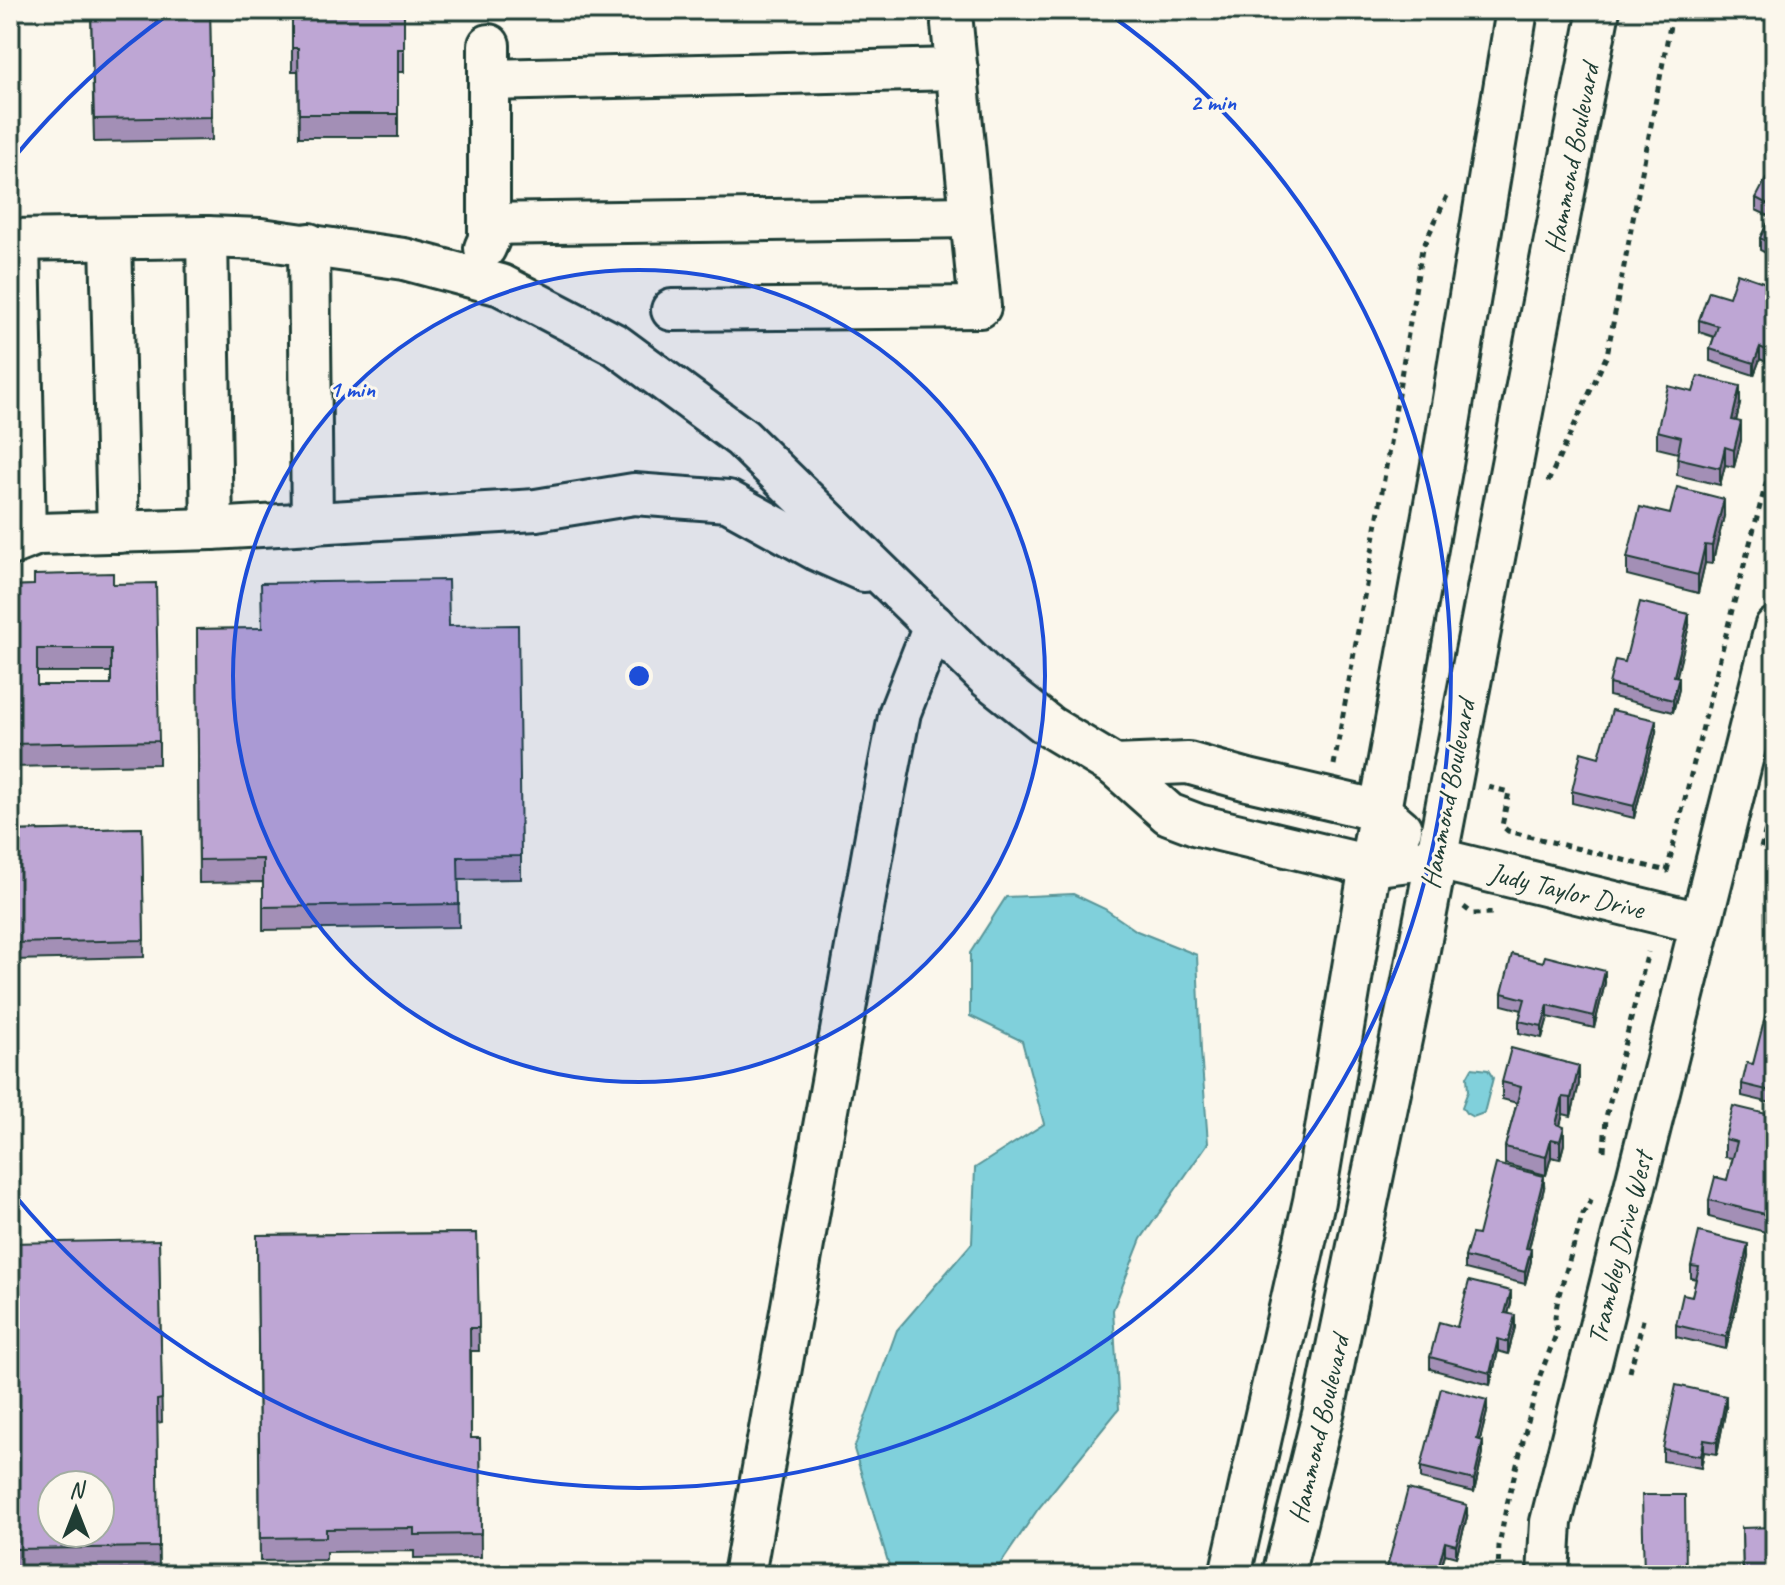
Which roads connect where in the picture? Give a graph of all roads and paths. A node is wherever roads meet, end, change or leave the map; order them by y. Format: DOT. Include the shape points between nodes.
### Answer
graph roads {
  1 [pos="1517,10"];
  2 [pos="1599,10"];
  3 [pos="1673,10"];
  4 [pos="952,24"];
  5 [pos="957,69"];
  6 [pos="971,217"];
  7 [pos="489,224"];
  8 [pos="207,237"];
  9 [pos="111,239"];
  10 [pos="14,240"];
  11 [pos="309,244"];
  12 [pos="473,277"];
  13 [pos="672,310"];
  14 [pos="1775,450"];
  15 [pos="1542,494"];
  16 [pos="312,524"];
  17 [pos="212,529"];
  18 [pos="118,532"];
  19 [pos="17,541"];
  20 [pos="889,582"];
  21 [pos="934,625"];
  22 [pos="1775,628"];
  23 [pos="1115,766"];
  24 [pos="1484,786"];
  25 [pos="1380,811"];
  26 [pos="1452,862"];
  27 [pos="1370,866"];
  28 [pos="1667,871"];
  29 [pos="1658,912"];
  30 [pos="1501,915"];
  31 [pos="1700,923"];
  32 [pos="1633,948"];
  33 [pos="1648,952"];
  34 [pos="1603,1159"];
  35 [pos="1597,1189"];
  36 [pos="767,1447"];
  37 [pos="744,1575"];
  38 [pos="768,1575"];
  39 [pos="1230,1575"];
  40 [pos="1283,1575"];
  41 [pos="1498,1575"];
  42 [pos="1548,1575"];
  1 -- 25 [label="street, Hammond Boulevard"];
  2 -- 26 [label="street, Hammond Boulevard"];
  3 -- 15 [label="path" via="1607,355"];
  4 -- 5 [label="street"];
  5 -- 6 [label="street"];
  5 -- 7 [label="street" via="489,63"];
  6 -- 7 [label="street"];
  6 -- 13 [label="street" via="980,307"];
  7 -- 12 [label="street" via="489,239"];
  8 -- 9 [label="street"];
  8 -- 11 [label="street"];
  8 -- 17 [label="street"];
  9 -- 10 [label="street"];
  9 -- 18 [label="street"];
  10 -- 19 [label="street"];
  11 -- 12 [label="street" via="404,259"];
  11 -- 16 [label="street"];
  12 -- 20 [label="street" via="501,285 641,363 742,438"];
  14 -- 28 [label="path"];
  16 -- 17 [label="street"];
  16 -- 20 [label="street" via="536,510 634,494 728,501"];
  17 -- 18 [label="street"];
  18 -- 19 [label="street" via="38,534"];
  20 -- 21 [label="street"];
  21 -- 23 [label="street" via="988,678 1050,727"];
  21 -- 36 [label="street" via="900,712"];
  22 -- 31 [label="street, Trambley Drive West"];
  23 -- 25 [label="street" via="1188,763"];
  23 -- 27 [label="street" via="1169,814"];
  24 -- 28 [label="path" via="1509,792 1502,826 1508,831"];
  25 -- 26 [label="street"];
  25 -- 27 [label="street, Hammond Boulevard"];
  26 -- 27 [label="street"];
  26 -- 29 [label="street, Judy Taylor Drive"];
  26 -- 30 [label="path" via="1464,907 1473,914"];
  26 -- 40 [label="street, Hammond Boulevard" via="1411,991 1324,1410"];
  27 -- 39 [label="street, Hammond Boulevard" via="1314,1201"];
  28 -- 29 [label="path"];
  29 -- 31 [label="street, Judy Taylor Drive"];
  29 -- 33 [label="path"];
  31 -- 42 [label="street, Trambley Drive West" via="1551,1522"];
  32 -- 33 [label="path"];
  33 -- 34 [label="path" via="1606,1117"];
  35 -- 41 [label="path" via="1583,1214 1558,1298 1557,1332 1539,1378 1506,1508"];
  36 -- 37 [label="street"];
  36 -- 38 [label="street"];
}
